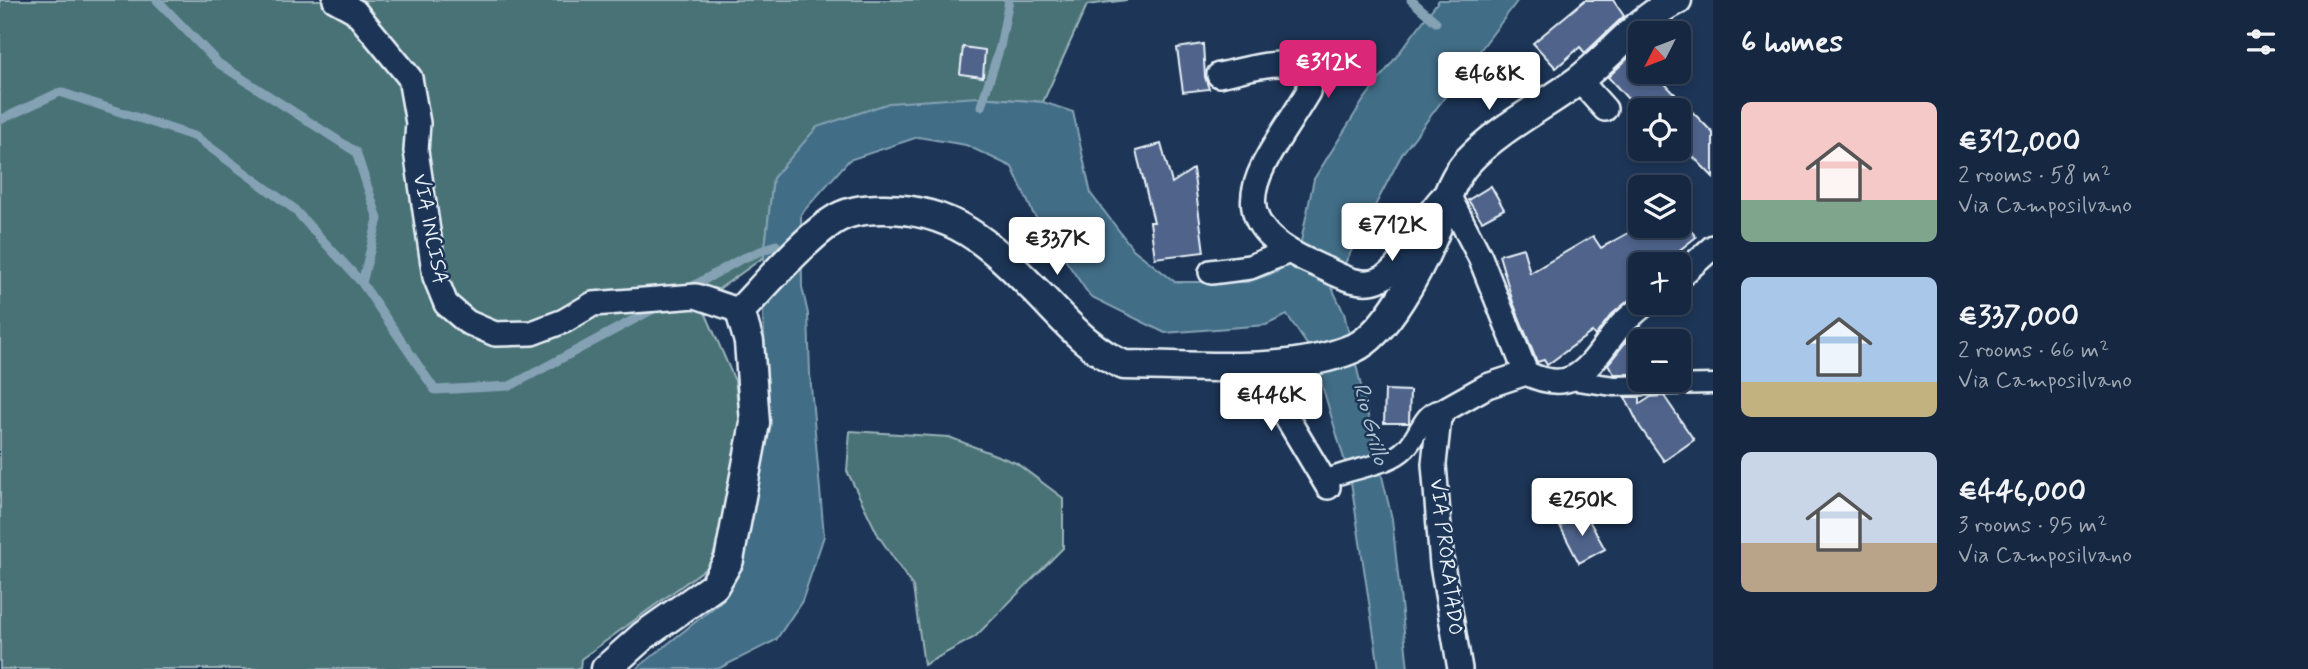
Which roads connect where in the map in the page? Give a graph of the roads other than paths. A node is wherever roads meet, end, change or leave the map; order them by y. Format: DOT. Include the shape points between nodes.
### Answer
graph roads {
  1 [pos="335,0"];
  2 [pos="1677,0"];
  3 [pos="1219,75"];
  4 [pos="1579,79"];
  5 [pos="1605,109"];
  6 [pos="1447,194"];
  7 [pos="1713,247"];
  8 [pos="1287,252"];
  9 [pos="1691,266"];
  10 [pos="1211,271"];
  11 [pos="749,301"];
  12 [pos="1633,315"];
  13 [pos="1298,364"];
  14 [pos="1526,373"];
  15 [pos="1572,380"];
  16 [pos="1713,384"];
  17 [pos="1446,409"];
  18 [pos="1330,481"];
  19 [pos="606,669"];
  20 [pos="1460,669"];
  1 -- 11 [label="street, VIA INCISA" via="355,11 410,78 418,123 415,151 435,276 446,304 467,322 495,334 532,333 593,304 695,296"];
  2 -- 4 [label="street" via="1654,11"];
  3 -- 8 [label="street" via="1274,64 1295,65 1305,69 1310,81 1255,185 1254,214 1260,229"];
  4 -- 5 [label="street"];
  4 -- 6 [label="street" via="1467,162"];
  6 -- 8 [label="street" via="1425,216 1392,272 1369,283 1356,282"];
  6 -- 13 [label="street" via="1407,289 1378,327 1357,347"];
  6 -- 14 [label="street" via="1480,257"];
  7 -- 9 [label="street"];
  8 -- 10 [label="street" via="1250,267"];
  11 -- 13 [label="street" via="830,222 866,209 928,212 968,229 1106,358 1124,365"];
  11 -- 19 [label="street" via="755,423 729,560 714,586 643,636"];
  12 -- 15 [label="street" via="1594,362"];
  13 -- 18 [label="street" via="1287,418"];
  14 -- 15 [label="street" via="1544,382"];
  14 -- 17 [label="street" via="1488,386"];
  15 -- 16 [label="street" via="1614,386"];
  17 -- 18 [label="street" via="1427,415 1413,440 1395,456"];
  17 -- 20 [label="street, VIA PRORATADO" via="1439,418 1434,464 1442,565"];
}
